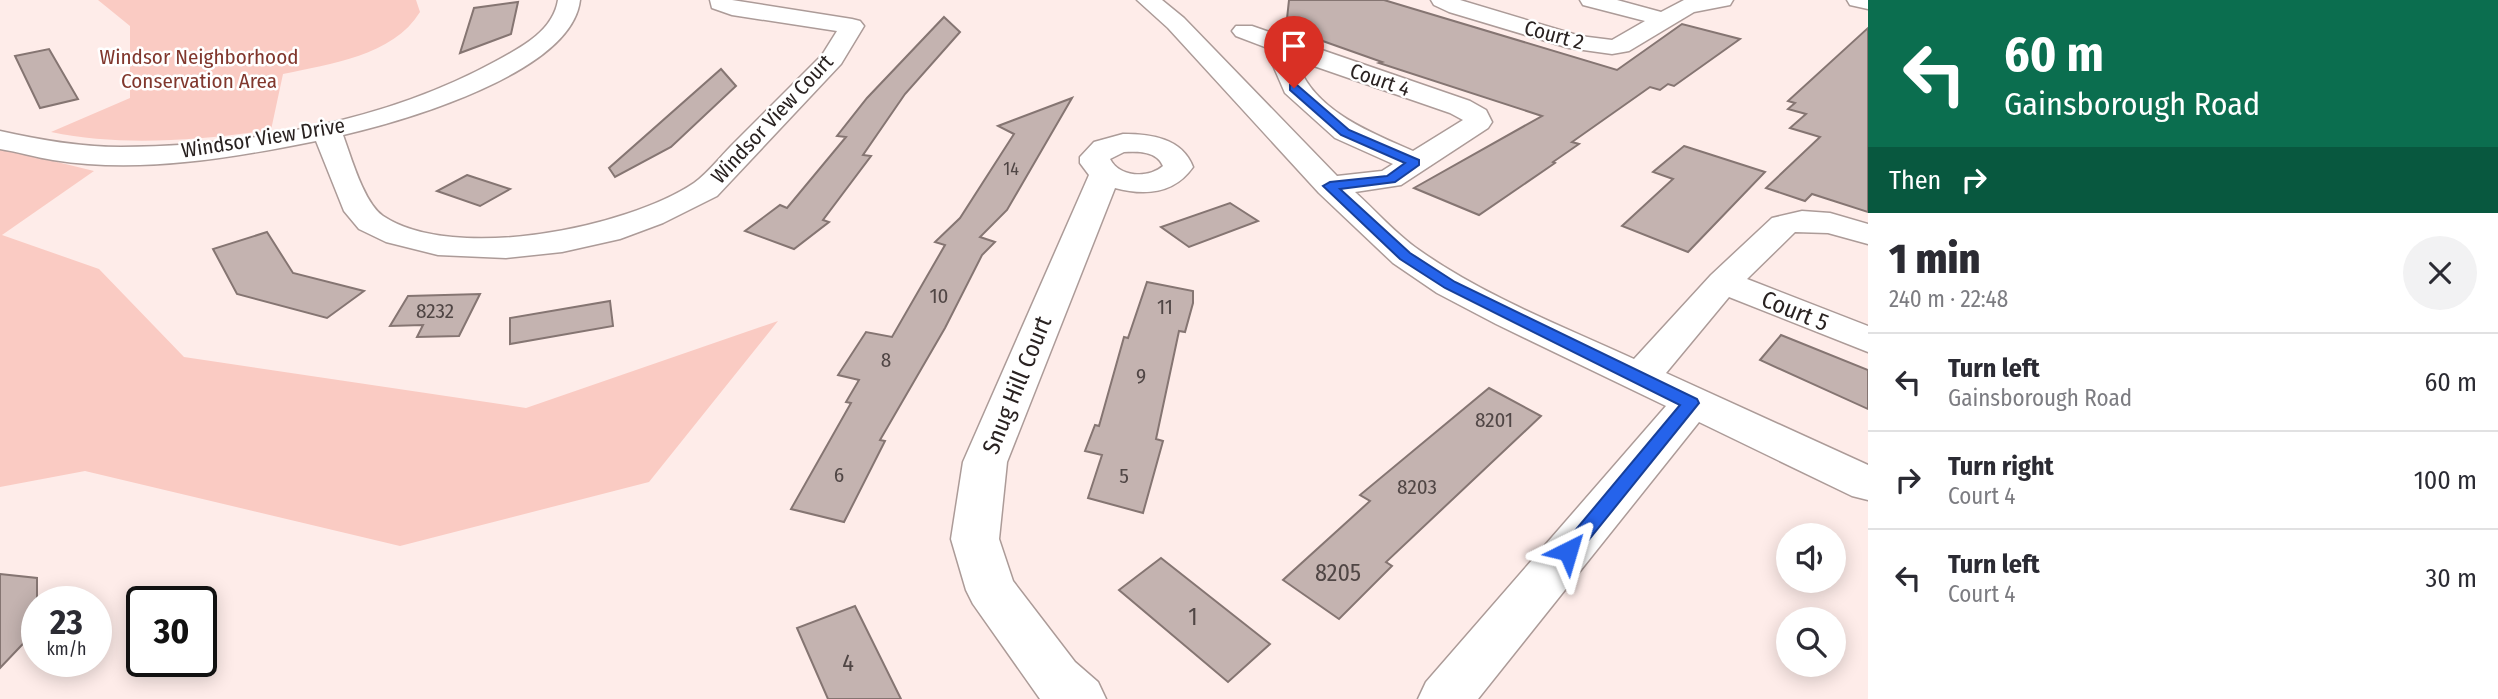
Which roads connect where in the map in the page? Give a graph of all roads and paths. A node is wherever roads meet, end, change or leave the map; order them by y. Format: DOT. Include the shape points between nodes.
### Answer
graph roads {
  1 [pos="569,0"];
  2 [pos="721,0"];
  3 [pos="1148,0"];
  4 [pos="1442,0"];
  5 [pos="1591,0"];
  6 [pos="1721,0"];
  7 [pos="1858,0"];
  8 [pos="1868,2"];
  9 [pos="1662,19"];
  10 [pos="1244,31"];
  11 [pos="1313,57"];
  12 [pos="327,132"];
  13 [pos="0,139"];
  14 [pos="1414,162"];
  15 [pos="1105,174"];
  16 [pos="1330,186"];
  17 [pos="1868,234"];
  18 [pos="1723,282"];
  19 [pos="1868,340"];
  20 [pos="1639,379"];
  21 [pos="1691,403"];
  22 [pos="1868,484"];
  23 [pos="1079,699"];
  24 [pos="1446,699"];
  1 -- 12 [label="street, Windsor View Drive" via="559,25 505,69 412,107"];
  2 -- 12 [label="street, Windsor View Court" via="732,8 852,26 832,59 706,189 608,232 506,248 438,245 398,235 370,222 355,204"];
  3 -- 16 [label="street" via="1176,23"];
  4 -- 9 [label="street, Court 2" via="1602,47 1620,46"];
  5 -- 9 [label="street, Court 2"];
  6 -- 9 [label="street, Court 2" via="1688,6"];
  7 -- 8 [label="street"];
  10 -- 11 [label="street"];
  11 -- 14 [label="street" via="1284,63 1294,88 1345,132"];
  11 -- 14 [label="street, Court 4" via="1476,116 1478,122"];
  12 -- 13 [label="street, Windsor View Drive" via="192,152 83,155 25,148"];
  14 -- 16 [label="street, Court 4" via="1390,180"];
  15 -- 23 [label="street, Snug Hill Court" via="985,462 975,539 991,590 1056,679"];
  16 -- 20 [label="street" via="1405,256 1450,285"];
  17 -- 18 [label="street, Court 5" via="1830,223 1784,225"];
  18 -- 19 [label="street, Court 5"];
  18 -- 20 [label="street, Court 5"];
  20 -- 21 [label="street"];
  21 -- 22 [label="street"];
  21 -- 24 [label="street"];
}
